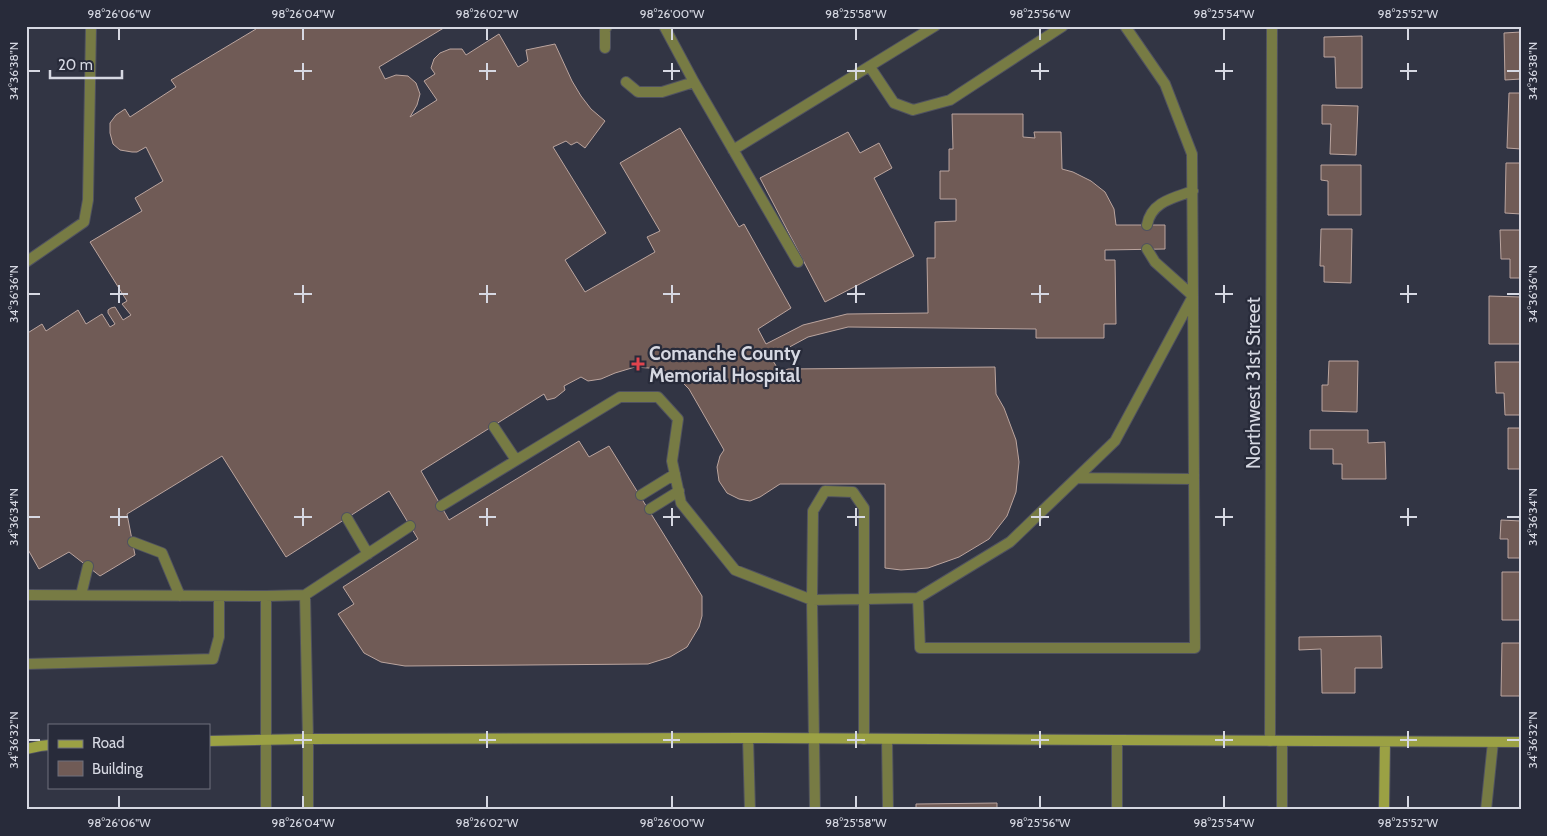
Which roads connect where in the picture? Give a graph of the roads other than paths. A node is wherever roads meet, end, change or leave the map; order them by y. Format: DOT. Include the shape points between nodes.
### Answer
graph roads {
  1 [pos="91,26"];
  2 [pos="608,26"];
  3 [pos="664,26"];
  4 [pos="935,26"];
  5 [pos="1063,26"];
  6 [pos="1124,26"];
  7 [pos="1272,26"];
  8 [pos="605,48"];
  9 [pos="870,68"];
  10 [pos="626,82"];
  11 [pos="694,82"];
  12 [pos="733,150"];
  13 [pos="1193,191"];
  14 [pos="1147,225"];
  15 [pos="1147,249"];
  16 [pos="26,262"];
  17 [pos="798,262"];
  18 [pos="1193,296"];
  19 [pos="494,427"];
  20 [pos="516,460"];
  21 [pos="675,474"];
  22 [pos="1077,478"];
  23 [pos="1194,479"];
  24 [pos="679,491"];
  25 [pos="641,495"];
  26 [pos="441,506"];
  27 [pos="650,509"];
  28 [pos="348,518"];
  29 [pos="410,526"];
  30 [pos="133,542"];
  31 [pos="368,554"];
  32 [pos="88,566"];
  33 [pos="26,595"];
  34 [pos="81,595"];
  35 [pos="305,595"];
  36 [pos="180,596"];
  37 [pos="219,596"];
  38 [pos="266,596"];
  39 [pos="864,598"];
  40 [pos="918,598"];
  41 [pos="812,600"];
  42 [pos="26,664"];
  43 [pos="748,738"];
  44 [pos="308,739"];
  45 [pos="815,739"];
  46 [pos="864,739"];
  47 [pos="887,739"];
  48 [pos="267,740"];
  49 [pos="1117,740"];
  50 [pos="210,741"];
  51 [pos="1270,741"];
  52 [pos="1282,741"];
  53 [pos="26,742"];
  54 [pos="1385,742"];
  55 [pos="1493,742"];
  56 [pos="1521,742"];
  57 [pos="44,745"];
  58 [pos="26,749"];
  59 [pos="266,810"];
  60 [pos="308,810"];
  61 [pos="750,810"];
  62 [pos="815,810"];
  63 [pos="888,810"];
  64 [pos="1117,810"];
  65 [pos="1282,810"];
  66 [pos="1384,810"];
  67 [pos="1486,810"];
  1 -- 16 [label="street" via="88,200 84,222"];
  2 -- 8 [label="street"];
  3 -- 11 [label="street"];
  4 -- 9 [label="street"];
  5 -- 9 [label="street" via="950,100 913,110 894,103"];
  6 -- 13 [label="street" via="1165,84 1192,154"];
  7 -- 51 [label="street, Northwest 31st Street"];
  9 -- 12 [label="street"];
  10 -- 11 [label="street" via="638,92 662,92"];
  11 -- 12 [label="street"];
  12 -- 17 [label="street"];
  13 -- 14 [label="street" via="1162,202 1148,215"];
  13 -- 18 [label="street"];
  15 -- 18 [label="street" via="1155,262"];
  18 -- 22 [label="street" via="1115,441"];
  18 -- 23 [label="street"];
  19 -- 20 [label="street"];
  20 -- 21 [label="street" via="620,397 658,397 678,419 672,461"];
  20 -- 26 [label="street"];
  21 -- 24 [label="street"];
  21 -- 25 [label="street"];
  22 -- 23 [label="street"];
  22 -- 40 [label="street" via="1010,542"];
  23 -- 40 [label="street" via="1195,648 920,648"];
  24 -- 27 [label="street"];
  24 -- 41 [label="street" via="681,503 735,570"];
  28 -- 31 [label="street"];
  29 -- 31 [label="street"];
  30 -- 36 [label="street" via="162,553"];
  31 -- 35 [label="street"];
  32 -- 34 [label="street"];
  33 -- 34 [label="street"];
  34 -- 36 [label="street"];
  35 -- 38 [label="street"];
  35 -- 44 [label="street"];
  36 -- 37 [label="street"];
  37 -- 38 [label="street"];
  37 -- 42 [label="street" via="218,637 213,659"];
  38 -- 48 [label="street"];
  39 -- 40 [label="street"];
  39 -- 41 [label="street"];
  39 -- 41 [label="street" via="864,508 854,492 825,491 813,511"];
  39 -- 46 [label="street"];
  41 -- 45 [label="street"];
  43 -- 44 [label="main road"];
  43 -- 45 [label="main road"];
  43 -- 61 [label="street"];
  44 -- 48 [label="main road"];
  44 -- 60 [label="street"];
  45 -- 46 [label="main road"];
  45 -- 62 [label="street"];
  46 -- 47 [label="main road"];
  47 -- 49 [label="main road"];
  47 -- 63 [label="street"];
  48 -- 50 [label="main road"];
  48 -- 59 [label="street"];
  49 -- 51 [label="main road"];
  49 -- 64 [label="street"];
  51 -- 52 [label="main road"];
  52 -- 54 [label="main road"];
  52 -- 65 [label="street"];
  53 -- 57 [label="main road"];
  54 -- 55 [label="main road"];
  54 -- 66 [label="main road"];
  55 -- 56 [label="main road"];
  55 -- 67 [label="street"];
  57 -- 58 [label="main road"];
}
